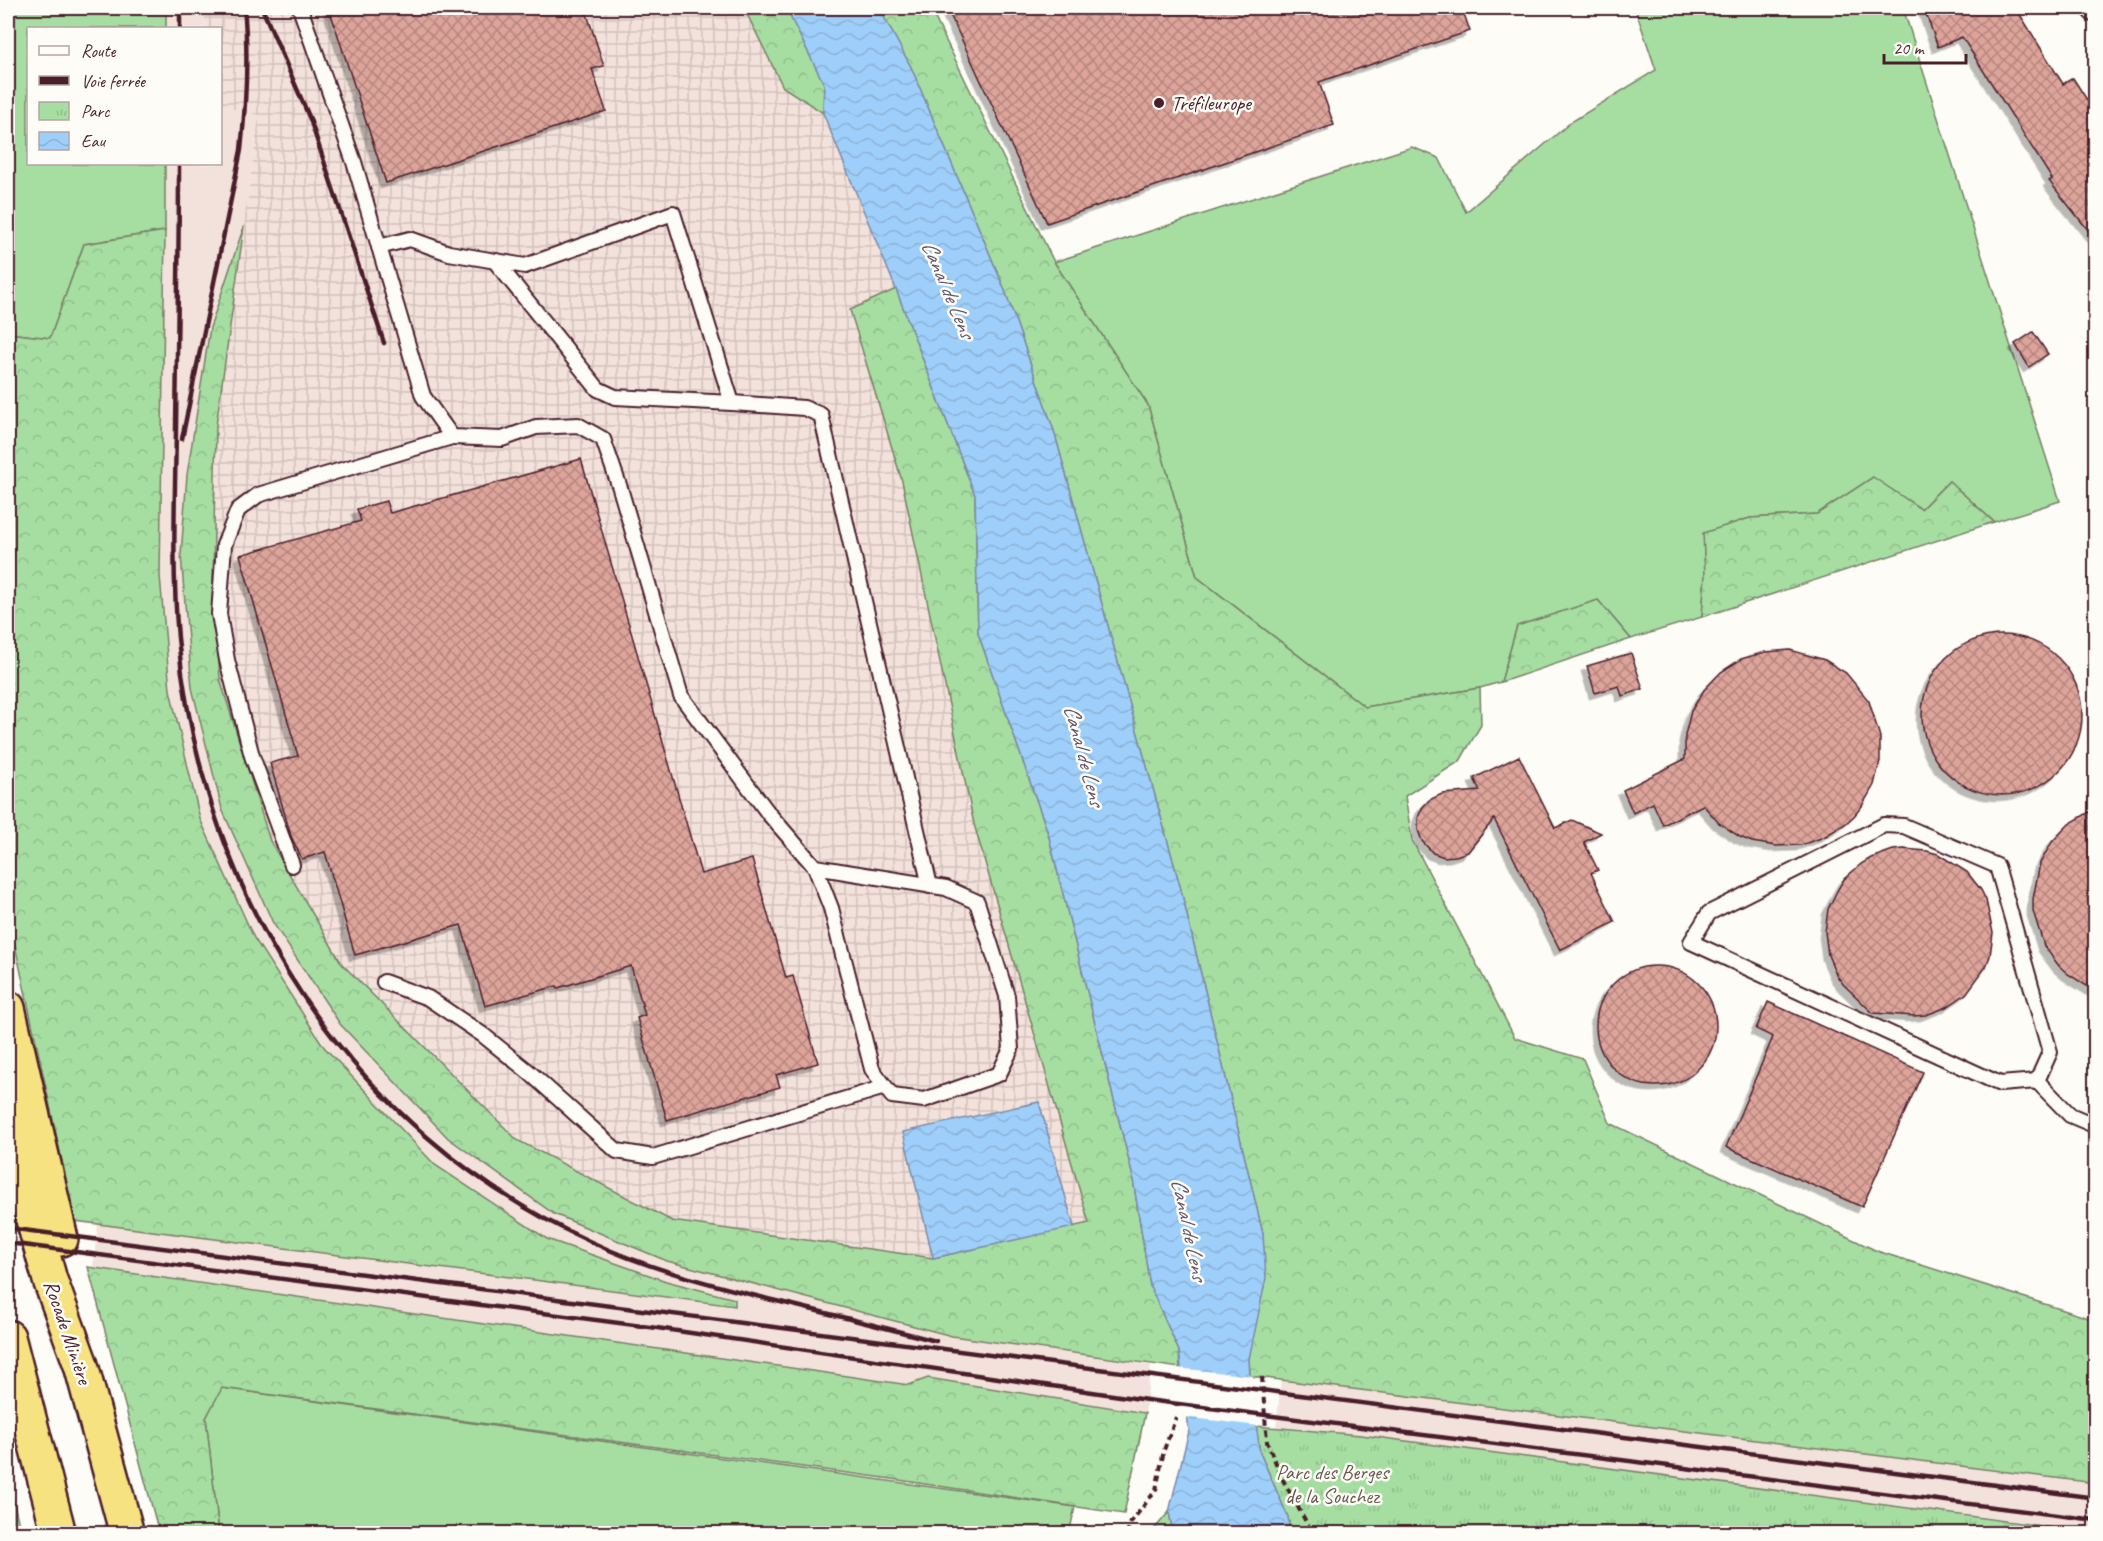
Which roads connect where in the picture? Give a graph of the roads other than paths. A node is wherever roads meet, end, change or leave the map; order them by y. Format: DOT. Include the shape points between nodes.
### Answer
graph roads {
  1 [pos="300,8"];
  2 [pos="379,247"];
  3 [pos="495,261"];
  4 [pos="732,403"];
  5 [pos="452,437"];
  6 [pos="292,865"];
  7 [pos="815,867"];
  8 [pos="930,886"];
  9 [pos="384,982"];
  10 [pos="8,1008"];
  11 [pos="2037,1081"];
  12 [pos="885,1088"];
  13 [pos="2096,1126"];
  14 [pos="8,1131"];
  15 [pos="8,1336"];
  16 [pos="81,1365"];
  17 [pos="59,1533"];
  18 [pos="127,1533"];
  1 -- 2 [label="lane"];
  2 -- 3 [label="lane" via="410,239 449,253"];
  2 -- 5 [label="lane" via="423,396"];
  3 -- 4 [label="lane" via="598,389 615,397"];
  3 -- 4 [label="lane" via="525,266 673,213"];
  4 -- 8 [label="lane" via="804,408 821,415"];
  5 -- 6 [label="lane" via="258,495 238,510 224,545 219,614 227,660 252,756"];
  5 -- 7 [label="lane" via="502,439 536,427 578,424 603,439 681,696 769,814"];
  7 -- 8 [label="lane"];
  7 -- 12 [label="lane" via="831,908 872,1069"];
  8 -- 12 [label="lane" via="946,888 977,902 1007,996 1011,1048 999,1074 924,1100 892,1096"];
  9 -- 12 [label="lane" via="428,998 483,1035 617,1151 653,1156"];
  10 -- 16 [label="highway" via="65,1254"];
  11 -- 11 [label="lane" via="2000,1084 1691,942 1709,913 1884,825 1904,826 1997,867 2050,1052"];
  11 -- 13 [label="lane" via="2070,1115"];
  14 -- 16 [label="highway, Rocade Minière" via="50,1280"];
  15 -- 17 [label="highway"];
  16 -- 18 [label="highway, Rocade Minière"];
}
